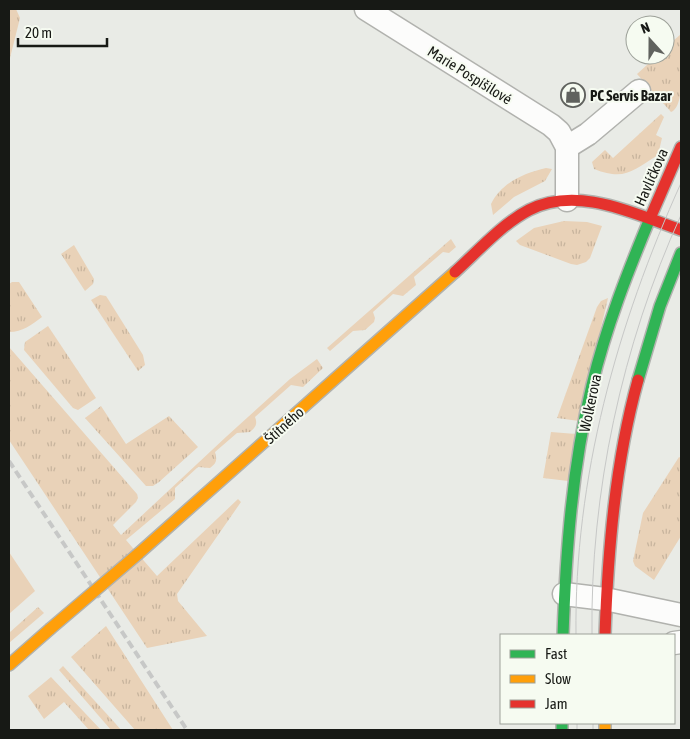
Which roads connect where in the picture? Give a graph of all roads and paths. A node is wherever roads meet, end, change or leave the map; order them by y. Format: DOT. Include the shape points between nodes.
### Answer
graph roads {
  1 [pos="366,9"];
  2 [pos="639,91"];
  3 [pos="567,147"];
  4 [pos="681,147"];
  5 [pos="567,200"];
  6 [pos="649,220"];
  7 [pos="681,230"];
  8 [pos="681,253"];
  9 [pos="564,594"];
  10 [pos="605,599"];
  11 [pos="681,615"];
  12 [pos="562,634"];
  13 [pos="605,634"];
  14 [pos="9,665"];
  1 -- 3 [label="street, Marie Pospíšilové" via="551,125"];
  2 -- 3 [label="street" via="588,134"];
  3 -- 5 [label="street"];
  4 -- 6 [label="street, Havlíčkova"];
  5 -- 6 [label="street, Štítného" via="600,204"];
  5 -- 14 [label="street, Štítného, bridge" via="541,205 519,217"];
  6 -- 7 [label="street, Štítného"];
  6 -- 9 [label="street, Wolkerova" via="621,291 584,422 571,512"];
  8 -- 10 [label="street" via="660,305 629,421 613,515"];
  9 -- 10 [label="street"];
  9 -- 12 [label="street, Wolkerova"];
  10 -- 11 [label="street"];
  10 -- 13 [label="street"];
}
